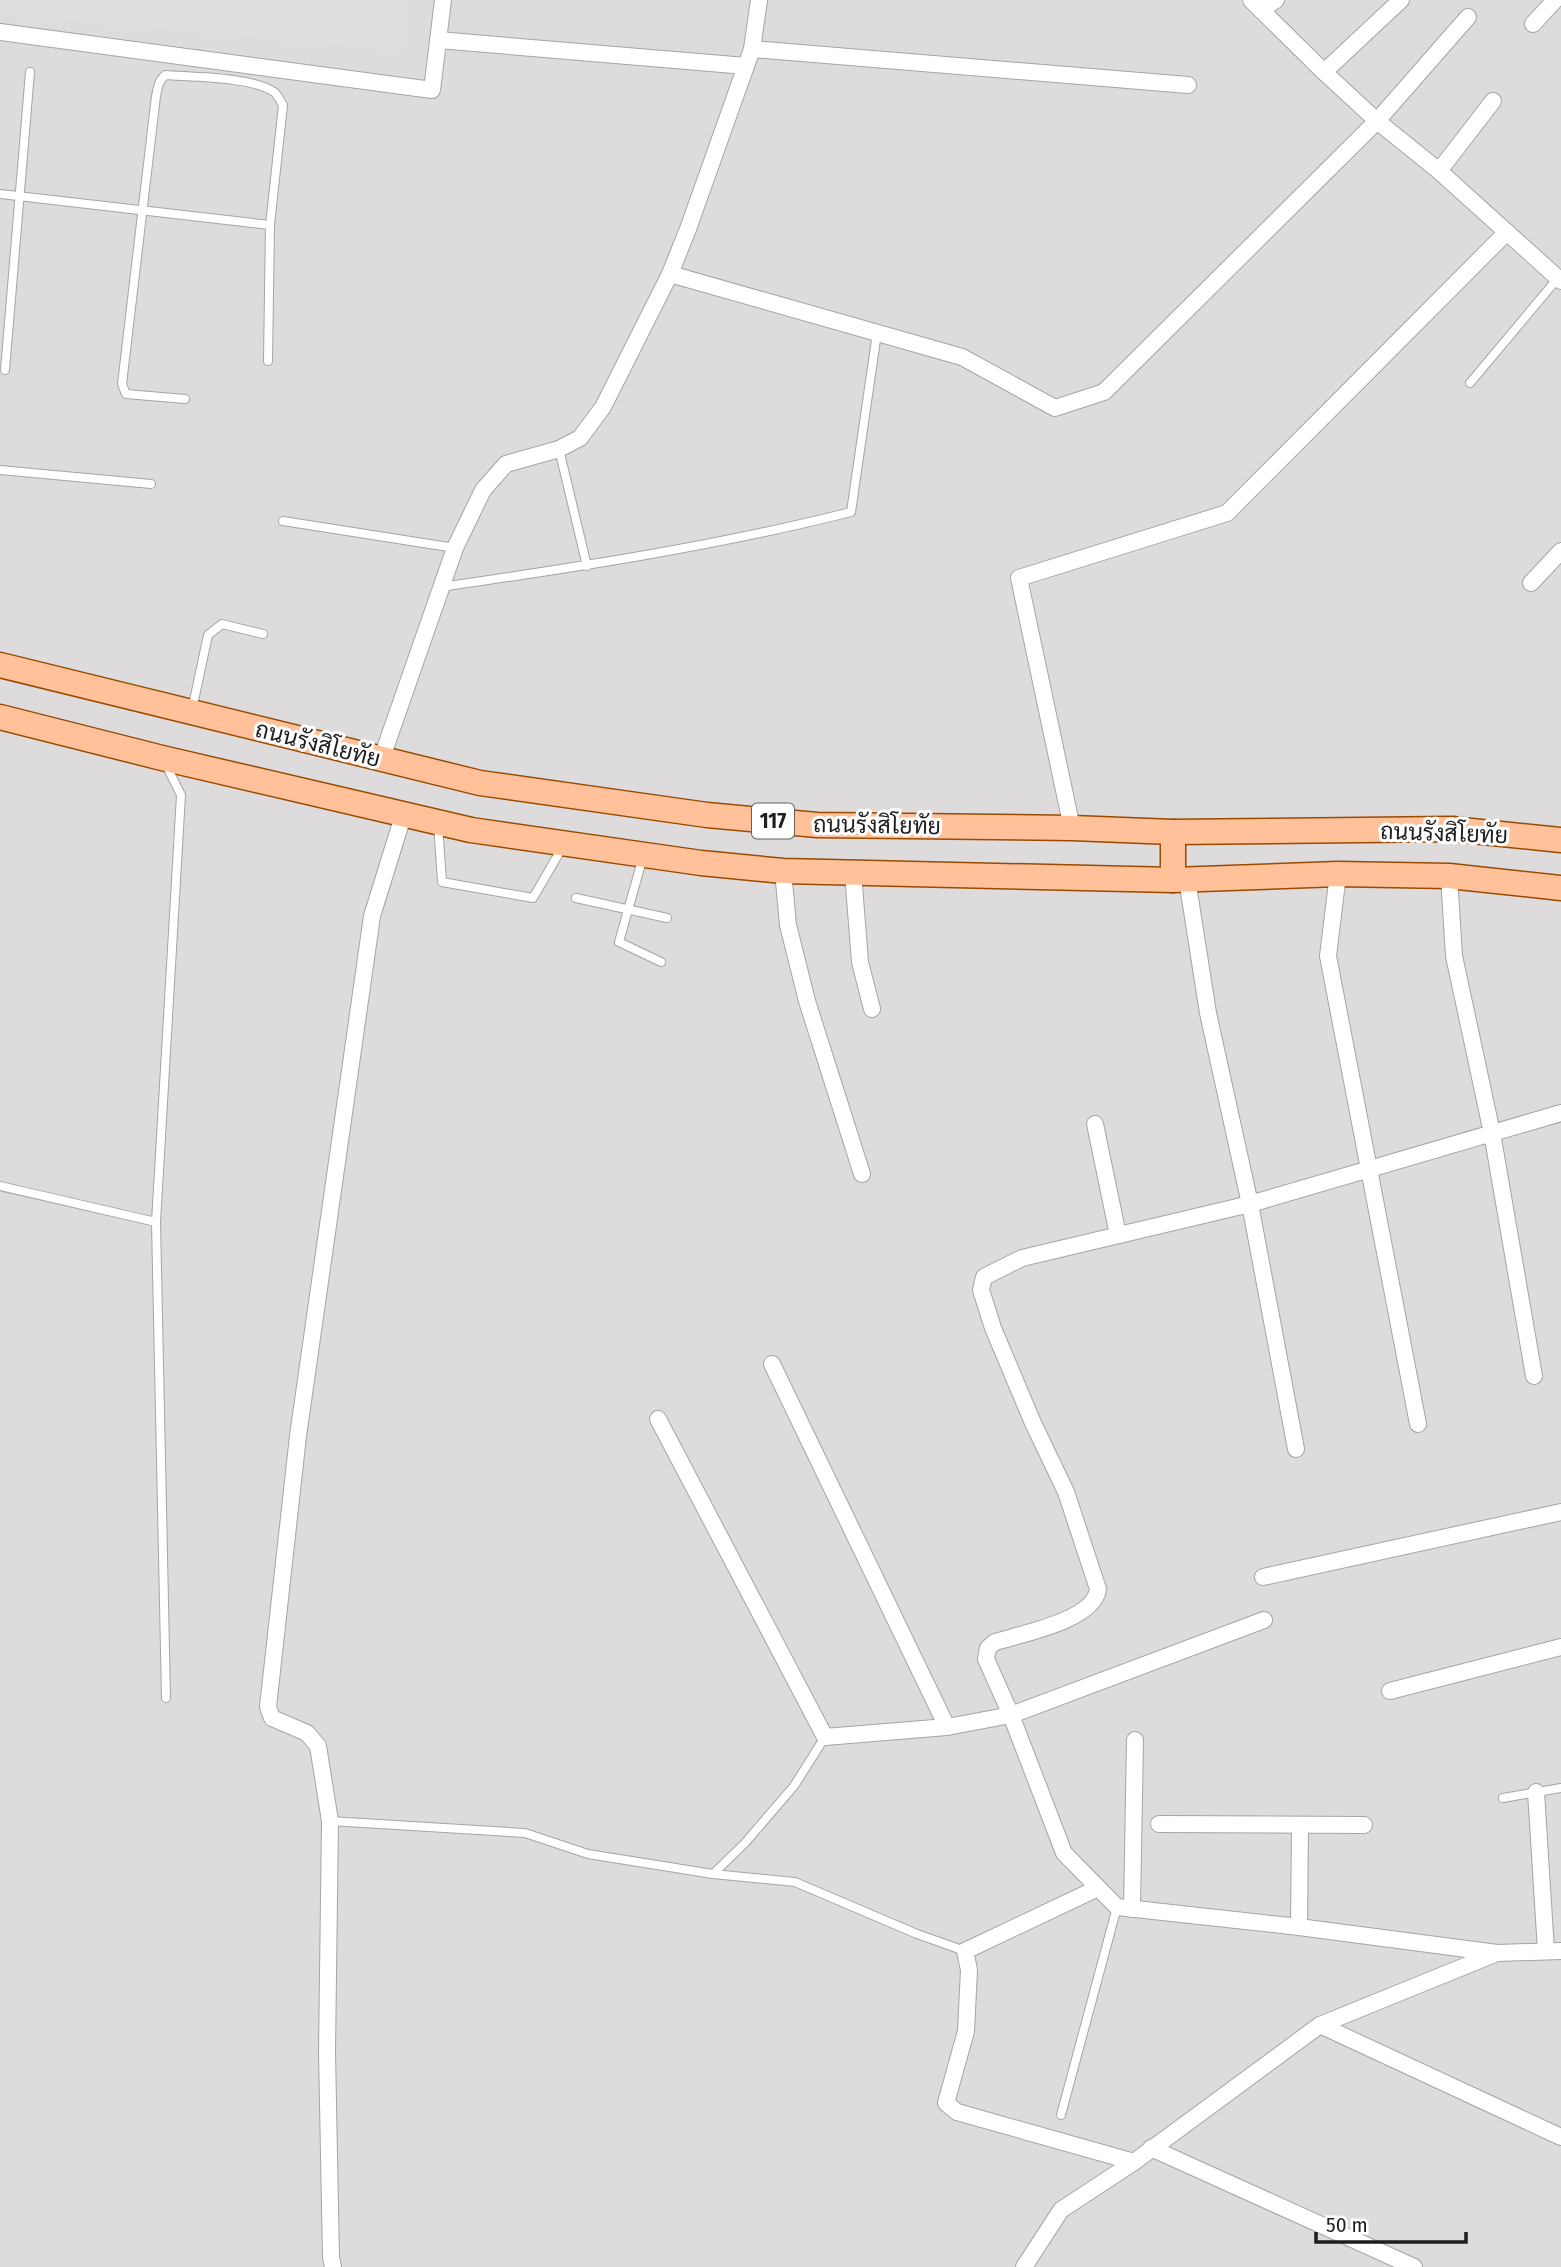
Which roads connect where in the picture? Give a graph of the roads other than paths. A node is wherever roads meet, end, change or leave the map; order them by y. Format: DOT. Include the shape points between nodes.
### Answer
graph roads {
  1 [pos="443,0"];
  2 [pos="758,0"];
  3 [pos="1276,0"];
  4 [pos="1401,0"];
  5 [pos="1555,0"];
  6 [pos="1256,5"];
  7 [pos="1468,17"];
  8 [pos="1533,24"];
  9 [pos="0,32"];
  10 [pos="438,40"];
  11 [pos="752,49"];
  12 [pos="746,66"];
  13 [pos="30,72"];
  14 [pos="1324,72"];
  15 [pos="1188,85"];
  16 [pos="1493,101"];
  17 [pos="1377,121"];
  18 [pos="1439,171"];
  19 [pos="0,194"];
  20 [pos="21,197"];
  21 [pos="141,209"];
  22 [pos="270,225"];
  23 [pos="1507,232"];
  24 [pos="670,274"];
  25 [pos="1560,279"];
  26 [pos="877,333"];
  27 [pos="268,361"];
  28 [pos="5,370"];
  29 [pos="1470,383"];
  30 [pos="185,399"];
  31 [pos="559,449"];
  32 [pos="0,470"];
  33 [pos="151,484"];
  34 [pos="284,521"];
  35 [pos="455,548"];
  36 [pos="1561,551"];
  37 [pos="587,566"];
  38 [pos="1531,583"];
  39 [pos="441,587"];
  40 [pos="263,634"];
  41 [pos="0,665"];
  42 [pos="191,713"];
  43 [pos="0,717"];
  44 [pos="162,758"];
  45 [pos="381,760"];
  46 [pos="404,813"];
  47 [pos="438,821"];
  48 [pos="1072,828"];
  49 [pos="1173,832"];
  50 [pos="1561,840"];
  51 [pos="564,843"];
  52 [pos="643,854"];
  53 [pos="783,871"];
  54 [pos="853,873"];
  55 [pos="1338,874"];
  56 [pos="1449,876"];
  57 [pos="1180,879"];
  58 [pos="1561,888"];
  59 [pos="576,898"];
  60 [pos="628,909"];
  61 [pos="667,918"];
  62 [pos="662,962"];
  63 [pos="872,1009"];
  64 [pos="1561,1113"];
  65 [pos="1095,1124"];
  66 [pos="1492,1133"];
  67 [pos="1370,1169"];
  68 [pos="862,1174"];
  69 [pos="0,1186"];
  70 [pos="1251,1204"];
  71 [pos="156,1222"];
  72 [pos="1118,1235"];
  73 [pos="772,1364"];
  74 [pos="1534,1376"];
  75 [pos="658,1419"];
  76 [pos="1418,1424"];
  77 [pos="1296,1449"];
  78 [pos="1561,1512"];
  79 [pos="1263,1577"];
  80 [pos="1264,1620"];
  81 [pos="1561,1647"];
  82 [pos="1390,1691"];
  83 [pos="166,1698"];
  84 [pos="1011,1716"];
  85 [pos="947,1727"];
  86 [pos="825,1737"];
  87 [pos="1135,1740"];
  88 [pos="1561,1788"];
  89 [pos="1536,1792"];
  90 [pos="1503,1798"];
  91 [pos="330,1821"];
  92 [pos="1159,1824"];
  93 [pos="1300,1825"];
  94 [pos="1364,1825"];
  95 [pos="713,1874"];
  96 [pos="1098,1888"];
  97 [pos="1125,1908"];
  98 [pos="1299,1927"];
  99 [pos="965,1951"];
  100 [pos="1553,1951"];
  101 [pos="1497,1953"];
  102 [pos="1320,2025"];
  103 [pos="1062,2115"];
  104 [pos="1561,2137"];
  105 [pos="1151,2148"];
  106 [pos="1134,2162"];
  107 [pos="333,2267"];
  108 [pos="1024,2267"];
  109 [pos="1414,2267"];
  1 -- 10 [label="street"];
  2 -- 11 [label="street"];
  3 -- 6 [label="street"];
  4 -- 14 [label="street"];
  5 -- 8 [label="street"];
  6 -- 14 [label="street"];
  7 -- 17 [label="street"];
  9 -- 10 [label="street" via="432,90"];
  10 -- 12 [label="street"];
  11 -- 12 [label="street"];
  11 -- 15 [label="street"];
  12 -- 24 [label="street"];
  13 -- 20 [label="lane"];
  14 -- 17 [label="street"];
  16 -- 18 [label="street"];
  17 -- 18 [label="street"];
  17 -- 26 [label="street" via="1104,392 1055,408 961,357"];
  18 -- 23 [label="street"];
  19 -- 20 [label="lane"];
  20 -- 21 [label="lane"];
  20 -- 28 [label="lane"];
  21 -- 22 [label="lane"];
  21 -- 22 [label="lane" via="162,78 225,79 262,86 276,93 283,105"];
  21 -- 30 [label="lane" via="122,384 126,394"];
  22 -- 27 [label="lane"];
  23 -- 25 [label="street"];
  23 -- 48 [label="street" via="1227,513 1019,578"];
  24 -- 26 [label="street"];
  24 -- 31 [label="street" via="603,407 580,438"];
  25 -- 29 [label="lane"];
  26 -- 37 [label="lane" via="851,512"];
  31 -- 35 [label="street" via="506,464 482,490"];
  31 -- 37 [label="lane"];
  32 -- 33 [label="lane"];
  34 -- 35 [label="lane"];
  35 -- 39 [label="street"];
  36 -- 38 [label="street"];
  37 -- 39 [label="lane"];
  39 -- 45 [label="street"];
  40 -- 42 [label="lane" via="222,624 208,635"];
  41 -- 42 [label="main road, ถนนรังสิโยทัย / 117"];
  42 -- 45 [label="main road, ถนนรังสิโยทัย / 117"];
  43 -- 44 [label="main road, ถนนรังสิโยทัย / 117"];
  44 -- 46 [label="main road, ถนนรังสิโยทัย / 117"];
  44 -- 71 [label="lane" via="181,795"];
  45 -- 48 [label="main road, ถนนรังสิโยทัย / 117" via="480,783 707,815 817,825"];
  46 -- 47 [label="main road, ถนนรังสิโยทัย / 117"];
  46 -- 91 [label="street" via="372,916 295,1460 268,1707 275,1720 307,1733 318,1745"];
  47 -- 51 [label="main road, ถนนรังสิโยทัย / 117"];
  47 -- 51 [label="lane" via="442,882 520,896 533,898"];
  48 -- 49 [label="main road, ถนนรังสิโยทัย / 117"];
  49 -- 50 [label="main road, ถนนรังสิโยทัย / 117" via="1452,828"];
  49 -- 57 [label="main road"];
  51 -- 52 [label="main road, ถนนรังสิโยทัย / 117"];
  52 -- 53 [label="main road, ถนนรังสิโยทัย / 117"];
  52 -- 60 [label="lane"];
  53 -- 54 [label="main road, ถนนรังสิโยทัย / 117"];
  53 -- 68 [label="street" via="788,925 807,1002"];
  54 -- 57 [label="main road, ถนนรังสิโยทัย / 117"];
  54 -- 63 [label="street" via="860,962"];
  55 -- 56 [label="main road, ถนนรังสิโยทัย / 117"];
  55 -- 57 [label="main road, ถนนรังสิโยทัย / 117"];
  55 -- 67 [label="street" via="1328,956"];
  56 -- 58 [label="main road, ถนนรังสิโยทัย / 117"];
  56 -- 66 [label="street" via="1454,956"];
  57 -- 70 [label="street"];
  59 -- 60 [label="lane"];
  60 -- 61 [label="lane"];
  60 -- 62 [label="lane" via="619,942"];
  64 -- 66 [label="street"];
  65 -- 72 [label="street"];
  66 -- 67 [label="street"];
  66 -- 74 [label="street"];
  67 -- 70 [label="street"];
  67 -- 76 [label="street"];
  69 -- 71 [label="lane"];
  70 -- 72 [label="street"];
  70 -- 77 [label="street"];
  71 -- 83 [label="lane"];
  72 -- 84 [label="street" via="1022,1258 984,1277 981,1283 993,1328 1066,1492 1098,1589 1089,1607 988,1648 986,1659"];
  73 -- 85 [label="street"];
  75 -- 86 [label="street"];
  78 -- 79 [label="street"];
  80 -- 84 [label="street"];
  81 -- 82 [label="street"];
  84 -- 85 [label="street"];
  84 -- 96 [label="street" via="1064,1853"];
  85 -- 86 [label="street"];
  86 -- 95 [label="lane" via="794,1786"];
  87 -- 97 [label="street"];
  88 -- 89 [label="lane"];
  89 -- 90 [label="lane"];
  89 -- 100 [label="street"];
  91 -- 95 [label="lane" via="525,1833 587,1854"];
  91 -- 107 [label="street" via="327,2052"];
  92 -- 93 [label="street"];
  93 -- 94 [label="street"];
  93 -- 98 [label="street"];
  95 -- 99 [label="lane" via="795,1882"];
  96 -- 97 [label="street"];
  96 -- 99 [label="street"];
  97 -- 98 [label="street"];
  97 -- 103 [label="lane"];
  98 -- 101 [label="street"];
  99 -- 106 [label="street" via="967,2031 946,2103 957,2112"];
  100 -- 101 [label="street"];
  101 -- 102 [label="street"];
  102 -- 104 [label="street"];
  102 -- 105 [label="street"];
  105 -- 106 [label="street"];
  105 -- 109 [label="street"];
  106 -- 108 [label="street" via="1061,2210"];
}
